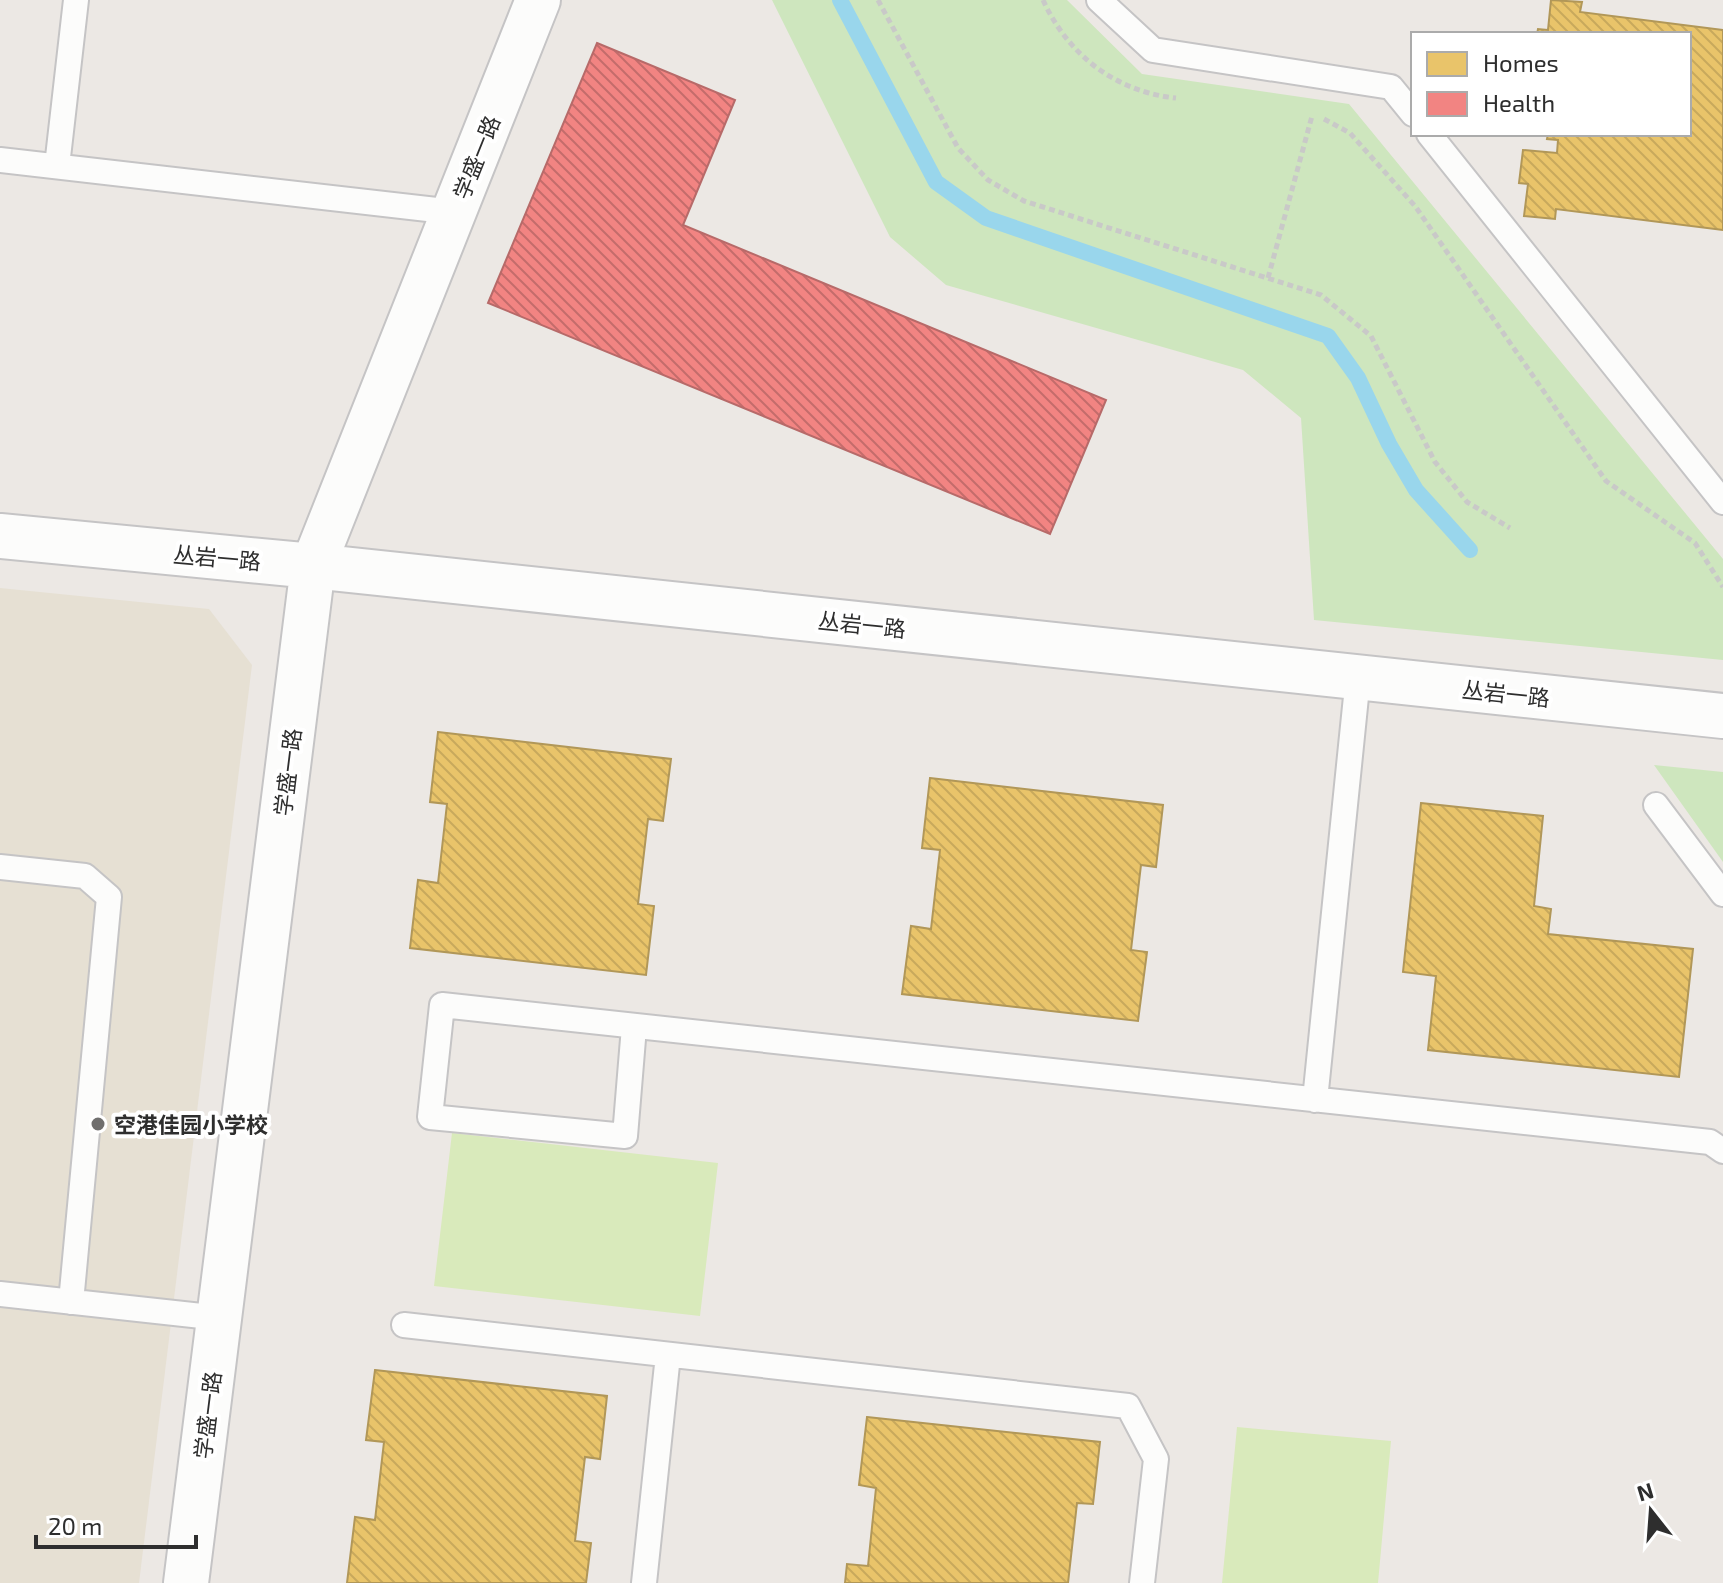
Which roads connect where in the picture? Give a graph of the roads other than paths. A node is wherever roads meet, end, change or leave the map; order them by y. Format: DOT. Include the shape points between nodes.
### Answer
graph roads {
  1 [pos="76,0"];
  2 [pos="538,0"];
  3 [pos="1099,0"];
  4 [pos="1411,112"];
  5 [pos="1431,136"];
  6 [pos="0,160"];
  7 [pos="57,166"];
  8 [pos="454,212"];
  9 [pos="1723,502"];
  10 [pos="0,536"];
  11 [pos="313,566"];
  12 [pos="1358,677"];
  13 [pos="1723,716"];
  14 [pos="1656,805"];
  15 [pos="0,867"];
  16 [pos="1723,894"];
  17 [pos="634,1027"];
  18 [pos="1315,1100"];
  19 [pos="1723,1151"];
  20 [pos="0,1294"];
  21 [pos="71,1302"];
  22 [pos="220,1318"];
  23 [pos="404,1325"];
  24 [pos="668,1355"];
  25 [pos="186,1583"];
  26 [pos="644,1583"];
  27 [pos="1142,1583"];
  1 -- 7 [label="lane"];
  2 -- 8 [label="street, 学盛一路"];
  3 -- 4 [label="lane" via="1153,50 1391,87"];
  5 -- 9 [label="lane"];
  6 -- 7 [label="lane"];
  7 -- 8 [label="lane"];
  8 -- 11 [label="street, 学盛一路"];
  10 -- 11 [label="street, 丛岩一路"];
  11 -- 12 [label="street, 丛岩一路"];
  11 -- 22 [label="street, 学盛一路"];
  12 -- 13 [label="street, 丛岩一路"];
  12 -- 18 [label="lane"];
  14 -- 16 [label="lane"];
  15 -- 21 [label="lane" via="85,876 109,897"];
  17 -- 17 [label="lane" via="625,1136 430,1117 442,1005"];
  17 -- 18 [label="lane"];
  18 -- 19 [label="lane" via="1710,1142"];
  20 -- 21 [label="lane"];
  21 -- 22 [label="lane"];
  22 -- 25 [label="street, 学盛一路"];
  23 -- 24 [label="lane"];
  24 -- 26 [label="lane"];
  24 -- 27 [label="lane" via="1128,1406 1156,1459"];
}
